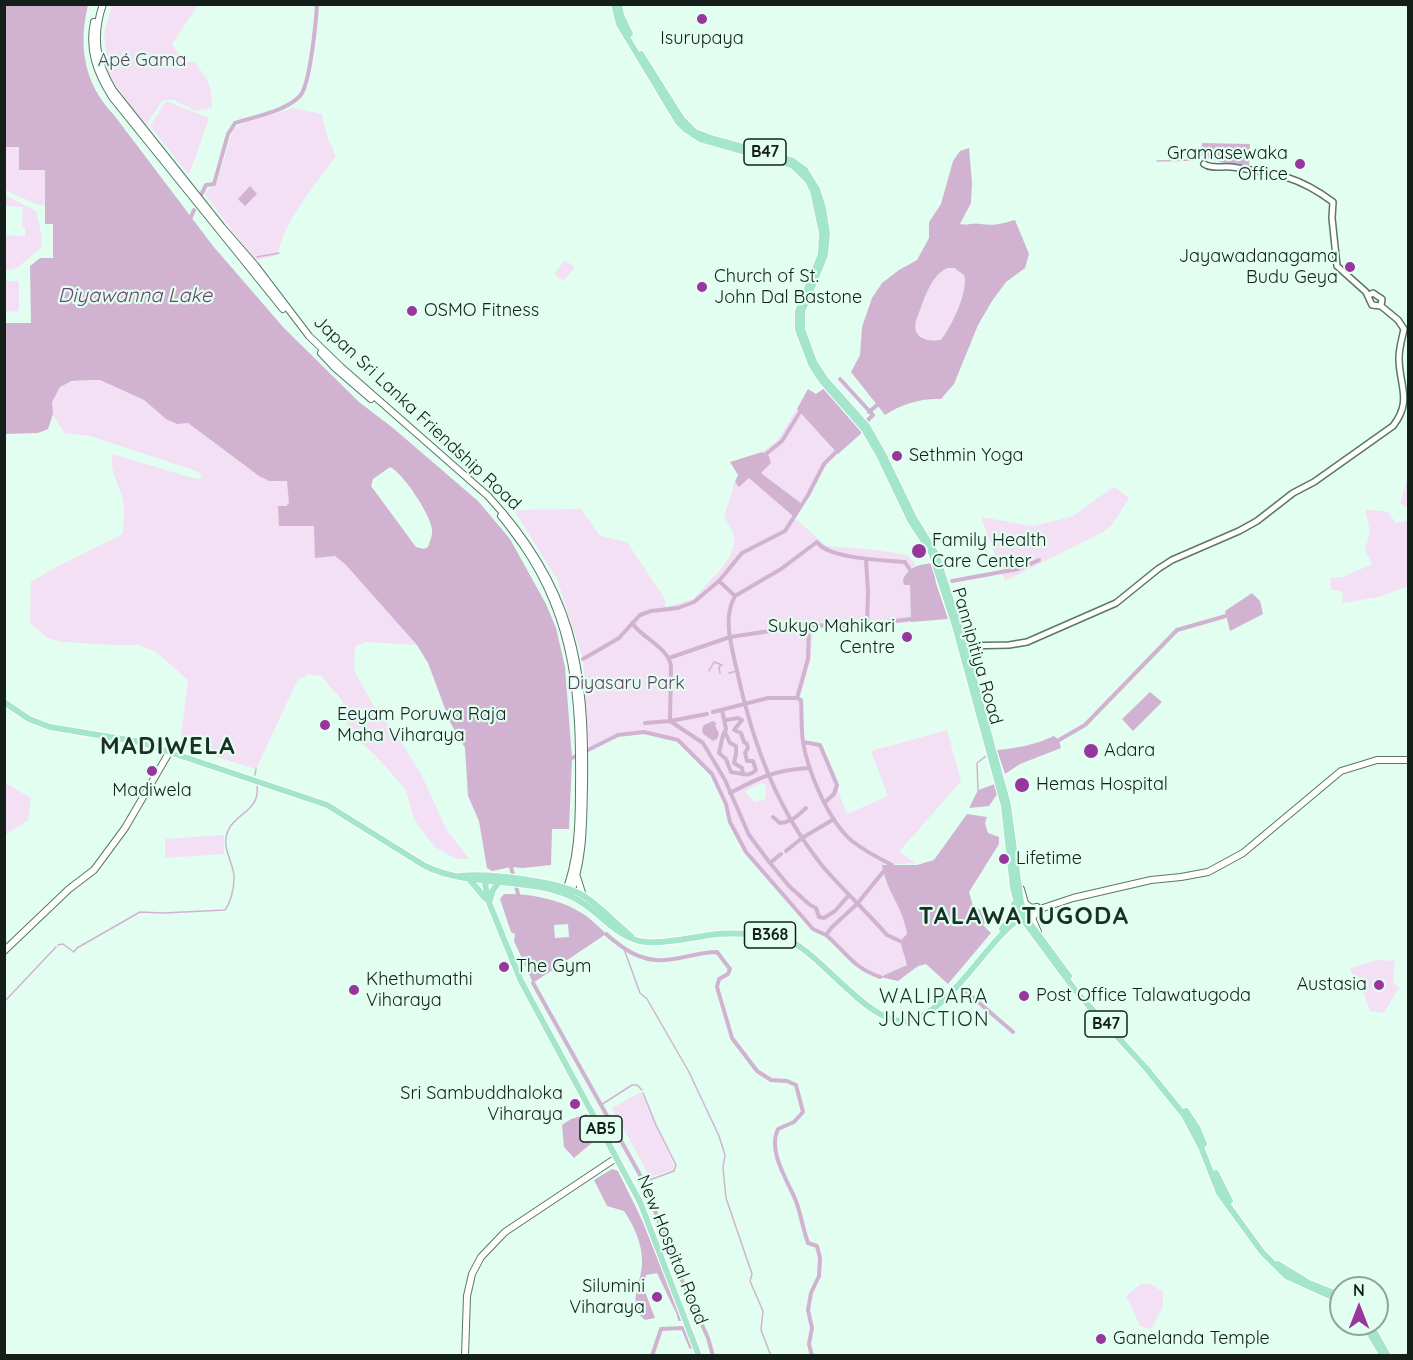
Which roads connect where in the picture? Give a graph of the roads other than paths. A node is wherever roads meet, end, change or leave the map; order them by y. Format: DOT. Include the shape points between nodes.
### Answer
graph roads {
  1 [pos="101,4"];
  2 [pos="614,4"];
  3 [pos="619,4"];
  4 [pos="1204,164"];
  5 [pos="1368,295"];
  6 [pos="1381,306"];
  7 [pos="962,646"];
  8 [pos="4,702"];
  9 [pos="170,751"];
  10 [pos="1408,760"];
  11 [pos="455,877"];
  12 [pos="574,877"];
  13 [pos="486,879"];
  14 [pos="470,880"];
  15 [pos="1017,880"];
  16 [pos="509,881"];
  17 [pos="499,882"];
  18 [pos="530,883"];
  19 [pos="555,886"];
  20 [pos="1014,891"];
  21 [pos="568,893"];
  22 [pos="583,896"];
  23 [pos="489,900"];
  24 [pos="1050,904"];
  25 [pos="1023,916"];
  26 [pos="1039,935"];
  27 [pos="636,940"];
  28 [pos="995,940"];
  29 [pos="1040,945"];
  30 [pos="4,951"];
  31 [pos="616,1158"];
  32 [pos="1329,1291"];
  33 [pos="1329,1296"];
  34 [pos="1371,1336"];
  35 [pos="1377,1336"];
  36 [pos="465,1356"];
  37 [pos="699,1356"];
  38 [pos="1383,1356"];
  39 [pos="1388,1356"];
  1 -- 12 [label="main road, Japan Sri Lanka Friendship Road" via="96,42 101,68 113,90 309,336 488,496 530,547 557,594 579,676 581,760"];
  2 -- 7 [label="main road, Pannipitiya Road / B47" via="619,24 685,129 712,143 792,165 808,181 818,210 821,254 798,311 798,330 811,364 864,429 910,520 931,552"];
  3 -- 7 [label="main road, Pannipitiya Road / B47" via="630,34 688,126 714,139 793,161 812,179 827,233 822,265 802,312 806,338 825,379 867,426 936,554"];
  4 -- 5 [label="street" via="1286,176 1305,183 1333,202 1337,266"];
  5 -- 6 [label="street" via="1372,305"];
  5 -- 6 [label="street" via="1380,296"];
  6 -- 7 [label="street" via="1404,329 1399,358 1406,402 1393,426 1257,521 1172,560 1116,603 1027,642"];
  7 -- 15 [label="main road, Pannipitiya Road / B47" via="1008,805"];
  7 -- 20 [label="main road, Pannipitiya Road / B47" via="1004,806"];
  8 -- 9 [label="main road, B368" via="50,727 127,739"];
  9 -- 11 [label="main road, B368" via="327,805 425,866"];
  9 -- 30 [label="main road" via="109,852"];
  10 -- 24 [label="main road" via="1377,760 1341,771 1243,853 1208,872 1151,880"];
  11 -- 13 [label="main road, B368"];
  11 -- 14 [label="main road, B368"];
  12 -- 19 [label="main road"];
  12 -- 21 [label="main road, Japan Sri Lanka Friendship Road"];
  12 -- 22 [label="main road"];
  13 -- 14 [label="main road, B368"];
  13 -- 16 [label="main road, B368"];
  13 -- 17 [label="main road, B368"];
  13 -- 23 [label="main road, New Hospital Road / AB5"];
  14 -- 23 [label="main road"];
  15 -- 24 [label="main road" via="1029,907"];
  15 -- 25 [label="main road, Pannipitiya Road / B47"];
  16 -- 17 [label="main road, B368"];
  16 -- 18 [label="main road, B368"];
  17 -- 23 [label="main road"];
  18 -- 19 [label="main road, B368"];
  18 -- 21 [label="main road, B368"];
  19 -- 21 [label="main road, B368"];
  20 -- 25 [label="main road, Pannipitiya Road / B47"];
  20 -- 28 [label="main road" via="1013,914"];
  21 -- 22 [label="main road, B368"];
  21 -- 27 [label="main road, B368" via="620,933"];
  22 -- 27 [label="main road, B368"];
  23 -- 31 [label="main road, New Hospital Road / AB5" via="521,981"];
  24 -- 25 [label="main road"];
  24 -- 26 [label="main road" via="1032,916"];
  25 -- 26 [label="main road, Pannipitiya Road / B47"];
  25 -- 28 [label="main road, B368"];
  25 -- 29 [label="main road, Pannipitiya Road / B47"];
  26 -- 32 [label="main road, Pannipitiya Road / B47" via="1081,991 1187,1112 1231,1204 1265,1250 1288,1272"];
  27 -- 28 [label="main road, B368" via="665,942 719,934 781,937 809,954 877,1013 901,1021 933,1010"];
  28 -- 29 [label="main road" via="1019,924"];
  29 -- 33 [label="main road, Pannipitiya Road / B47" via="1184,1115 1220,1193 1262,1252 1286,1276"];
  31 -- 36 [label="main road" via="505,1232 481,1257 467,1296"];
  31 -- 37 [label="main road, New Hospital Road / AB5" via="640,1202"];
  34 -- 38 [label="main road"];
  35 -- 39 [label="main road"];
}
